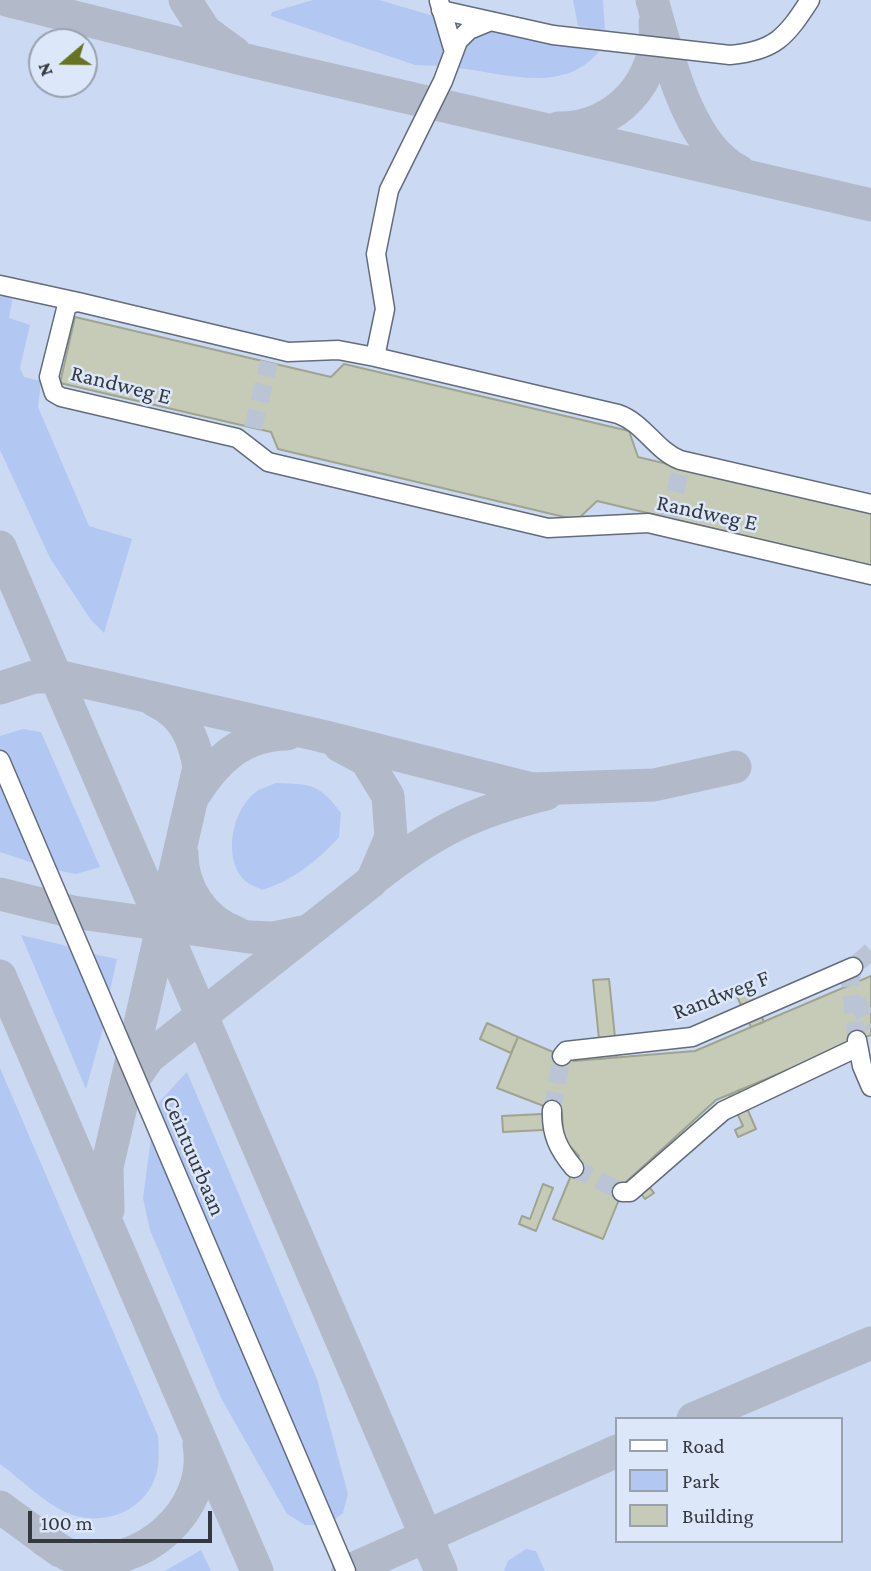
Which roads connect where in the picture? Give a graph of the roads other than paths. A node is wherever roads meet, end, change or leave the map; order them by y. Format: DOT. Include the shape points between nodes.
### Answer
graph roads {
  1 [pos="810,0"];
  2 [pos="445,5"];
  3 [pos="491,21"];
  4 [pos="456,46"];
  5 [pos="0,285"];
  6 [pos="78,302"];
  7 [pos="284,351"];
  8 [pos="375,357"];
  9 [pos="269,362"];
  10 [pos="253,428"];
  11 [pos="252,447"];
  12 [pos="871,504"];
  13 [pos="871,575"];
  14 [pos="0,760"];
  15 [pos="853,967"];
  16 [pos="562,1056"];
  17 [pos="871,1087"];
  18 [pos="552,1110"];
  19 [pos="574,1168"];
  20 [pos="622,1192"];
  21 [pos="346,1571"];
  1 -- 3 [label="lane" via="776,44 757,53 730,55 553,35"];
  2 -- 3 [label="lane"];
  2 -- 4 [label="lane"];
  3 -- 4 [label="lane" via="469,30"];
  4 -- 8 [label="lane" via="389,190 376,254 385,309"];
  5 -- 6 [label="lane"];
  6 -- 7 [label="lane, Randweg E"];
  6 -- 11 [label="lane, Randweg E" via="66,309 49,377 54,393 237,438"];
  7 -- 8 [label="lane, Randweg E" via="338,351"];
  7 -- 9 [label="lane"];
  8 -- 12 [label="lane, Randweg E" via="626,417 682,464"];
  10 -- 11 [label="lane"];
  11 -- 13 [label="lane, Randweg E" via="259,458 268,461 548,528 668,523"];
  14 -- 21 [label="lane, Ceintuurbaan"];
  15 -- 16 [label="lane, Randweg F" via="692,1037"];
  17 -- 20 [label="lane" via="858,1044 723,1111 630,1192"];
  18 -- 19 [label="lane" via="552,1131 559,1150"];
}
